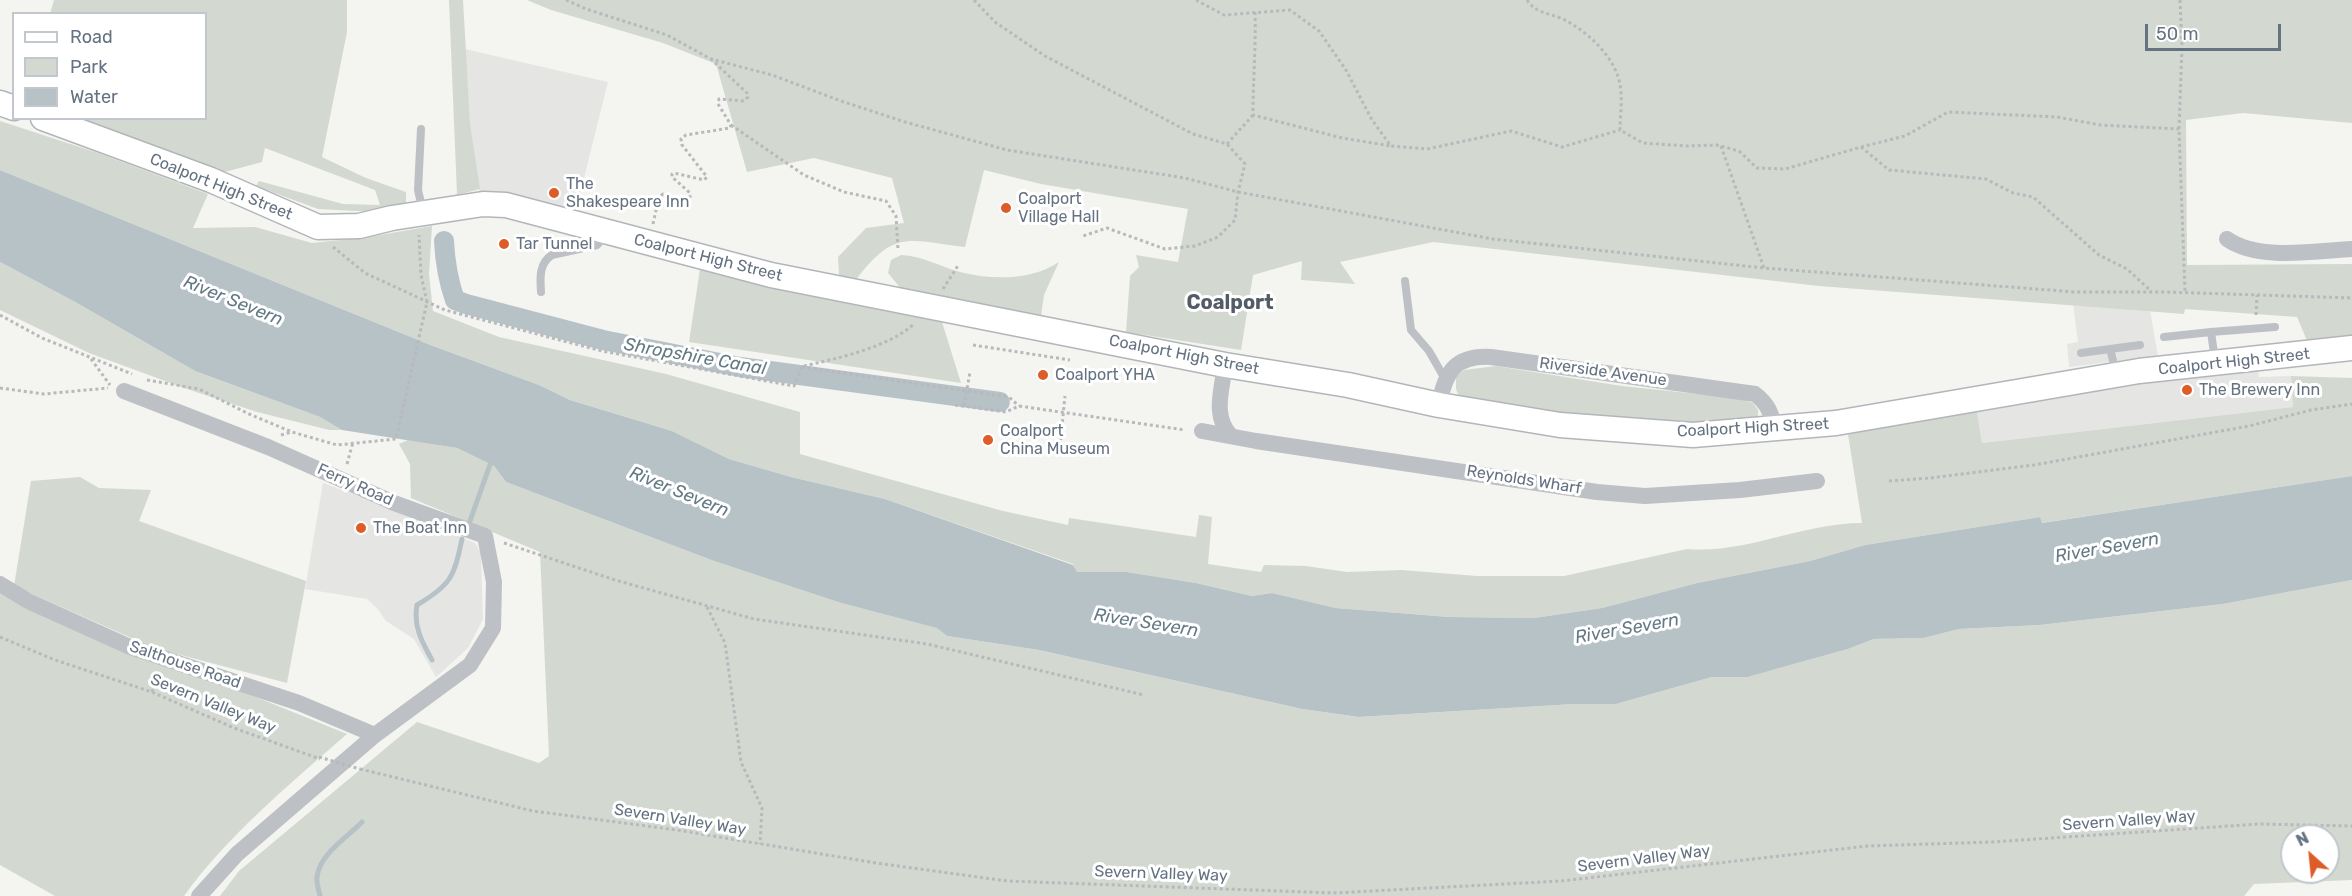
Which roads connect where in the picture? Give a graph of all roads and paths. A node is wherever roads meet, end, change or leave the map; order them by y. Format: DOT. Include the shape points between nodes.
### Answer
graph roads {
  1 [pos="566,0"];
  2 [pos="974,0"];
  3 [pos="1196,0"];
  4 [pos="1527,0"];
  5 [pos="2180,0"];
  6 [pos="1254,12"];
  7 [pos="711,59"];
  8 [pos="1253,115"];
  9 [pos="48,120"];
  10 [pos="731,124"];
  11 [pos="421,129"];
  12 [pos="2179,129"];
  13 [pos="1620,130"];
  14 [pos="1227,144"];
  15 [pos="1390,146"];
  16 [pos="1721,146"];
  17 [pos="1861,147"];
  18 [pos="1238,192"];
  19 [pos="423,213"];
  20 [pos="318,227"];
  21 [pos="608,233"];
  22 [pos="1083,236"];
  23 [pos="2227,239"];
  24 [pos="418,241"];
  25 [pos="649,243"];
  26 [pos="898,249"];
  27 [pos="2352,249"];
  28 [pos="959,264"];
  29 [pos="1764,268"];
  30 [pos="1405,281"];
  31 [pos="541,292"];
  32 [pos="2151,292"];
  33 [pos="2185,292"];
  34 [pos="2257,295"];
  35 [pos="2352,298"];
  36 [pos="427,302"];
  37 [pos="931,308"];
  38 [pos="0,315"];
  39 [pos="2275,327"];
  40 [pos="2256,329"];
  41 [pos="2211,332"];
  42 [pos="2164,337"];
  43 [pos="974,345"];
  44 [pos="2140,345"];
  45 [pos="2352,348"];
  46 [pos="2110,349"];
  47 [pos="2081,353"];
  48 [pos="90,357"];
  49 [pos="1070,360"];
  50 [pos="1226,364"];
  51 [pos="2215,364"];
  52 [pos="802,367"];
  53 [pos="970,372"];
  54 [pos="2117,375"];
  55 [pos="1445,379"];
  56 [pos="0,388"];
  57 [pos="118,389"];
  58 [pos="966,390"];
  59 [pos="1065,396"];
  60 [pos="2352,404"];
  61 [pos="955,405"];
  62 [pos="1438,405"];
  63 [pos="964,406"];
  64 [pos="1019,406"];
  65 [pos="1064,412"];
  66 [pos="1775,428"];
  67 [pos="1202,431"];
  68 [pos="292,432"];
  69 [pos="282,434"];
  70 [pos="1232,436"];
  71 [pos="353,442"];
  72 [pos="1060,446"];
  73 [pos="349,458"];
  74 [pos="1817,481"];
  75 [pos="1889,481"];
  76 [pos="485,536"];
  77 [pos="0,584"];
  78 [pos="707,606"];
  79 [pos="0,638"];
  80 [pos="1144,695"];
  81 [pos="375,735"];
  82 [pos="2352,826"];
  83 [pos="760,844"];
  84 [pos="199,896"];
  1 -- 7 [label="path" via="667,35"];
  2 -- 14 [label="path" via="995,22 1045,56 1161,119"];
  3 -- 6 [label="path" via="1224,15"];
  4 -- 13 [label="path" via="1532,9 1585,32 1609,56 1621,90"];
  5 -- 12 [label="path"];
  6 -- 8 [label="path"];
  6 -- 15 [label="path" via="1290,10 1319,31"];
  7 -- 10 [label="path" via="747,93 744,100 719,99 718,104"];
  7 -- 18 [label="path" via="772,75 905,122 1007,150 1185,178"];
  8 -- 14 [label="path"];
  8 -- 15 [label="path"];
  9 -- 20 [label="street, Coalport High Street" via="212,180"];
  10 -- 25 [label="path" via="726,130 681,138 682,145 707,177 704,180 672,174 690,197 682,200 659,196"];
  10 -- 26 [label="path" via="804,175 844,192 886,201 896,216"];
  11 -- 19 [label="lane" via="418,190"];
  12 -- 17 [label="path" via="2100,125 2057,117 1948,112 1905,136"];
  12 -- 33 [label="path"];
  13 -- 15 [label="path" via="1562,147 1511,131 1427,148"];
  13 -- 16 [label="path" via="1643,143"];
  14 -- 18 [label="path" via="1245,164"];
  16 -- 17 [label="path" via="1739,151 1757,168 1785,169"];
  16 -- 29 [label="path"];
  17 -- 32 [label="path" via="1889,170 1986,179 2013,193 2033,197 2099,255 2127,269"];
  18 -- 22 [label="path" via="1235,220 1218,237 1196,246 1165,249 1107,228"];
  18 -- 29 [label="path" via="1493,239"];
  19 -- 20 [label="street, Coalport High Street" via="359,226"];
  19 -- 21 [label="street, Coalport High Street" via="483,204 506,205"];
  20 -- 36 [label="path" via="335,251 365,273"];
  21 -- 25 [label="street, Coalport High Street"];
  21 -- 31 [label="lane" via="597,245 545,259"];
  23 -- 27 [label="street" via="2238,246 2277,252"];
  24 -- 36 [label="path"];
  25 -- 37 [label="street, Coalport High Street"];
  28 -- 37 [label="path"];
  29 -- 32 [label="path" via="2075,292"];
  30 -- 55 [label="lane" via="1411,330 1430,351"];
  32 -- 33 [label="path"];
  33 -- 34 [label="path"];
  34 -- 35 [label="path"];
  34 -- 40 [label="path"];
  36 -- 52 [label="path" via="602,351 794,386"];
  36 -- 71 [label="path" via="396,439"];
  37 -- 50 [label="street, Coalport High Street"];
  37 -- 52 [label="path" via="912,327 891,338"];
  38 -- 48 [label="path" via="42,338"];
  39 -- 40 [label="lane"];
  40 -- 41 [label="lane"];
  41 -- 42 [label="lane"];
  41 -- 51 [label="lane"];
  43 -- 49 [label="path"];
  44 -- 46 [label="lane"];
  45 -- 51 [label="street, Coalport High Street"];
  46 -- 47 [label="lane"];
  46 -- 54 [label="lane"];
  48 -- 57 [label="path"];
  48 -- 68 [label="path" via="149,380 199,389"];
  50 -- 62 [label="street, Coalport High Street"];
  50 -- 70 [label="street" via="1220,415 1223,427"];
  51 -- 54 [label="street, Coalport High Street"];
  52 -- 58 [label="path"];
  53 -- 58 [label="path"];
  54 -- 66 [label="street, Coalport High Street" via="1836,423"];
  55 -- 62 [label="street"];
  55 -- 66 [label="street, Riverside Avenue" via="1459,363 1473,356 1755,394 1770,410"];
  56 -- 57 [label="path" via="44,394"];
  57 -- 76 [label="street, Ferry Road"];
  58 -- 63 [label="path"];
  58 -- 64 [label="path" via="1009,397"];
  59 -- 65 [label="path"];
  60 -- 75 [label="path" via="2034,465"];
  61 -- 63 [label="path"];
  62 -- 66 [label="street, Coalport High Street" via="1560,425 1693,435"];
  63 -- 64 [label="path" via="1006,412"];
  64 -- 65 [label="path"];
  65 -- 67 [label="path"];
  65 -- 72 [label="path"];
  67 -- 70 [label="street, Reynolds Wharf"];
  68 -- 69 [label="path"];
  68 -- 71 [label="path" via="337,445"];
  70 -- 74 [label="street, Reynolds Wharf" via="1645,496"];
  71 -- 73 [label="path"];
  76 -- 78 [label="path"];
  76 -- 81 [label="street" via="494,582 493,628 470,665"];
  77 -- 81 [label="street, Salthouse Road" via="28,601 130,647 299,703"];
  78 -- 80 [label="path" via="754,619 927,644"];
  78 -- 83 [label="path" via="725,643 741,762 762,808"];
  79 -- 83 [label="path, Severn Valley Way, bridge" via="152,692 234,728 360,769 533,811"];
  81 -- 84 [label="street" via="237,854"];
  82 -- 83 [label="path, Severn Valley Way" via="2259,825 1992,843 1866,846 1561,881 1334,893 1006,881"];
}
